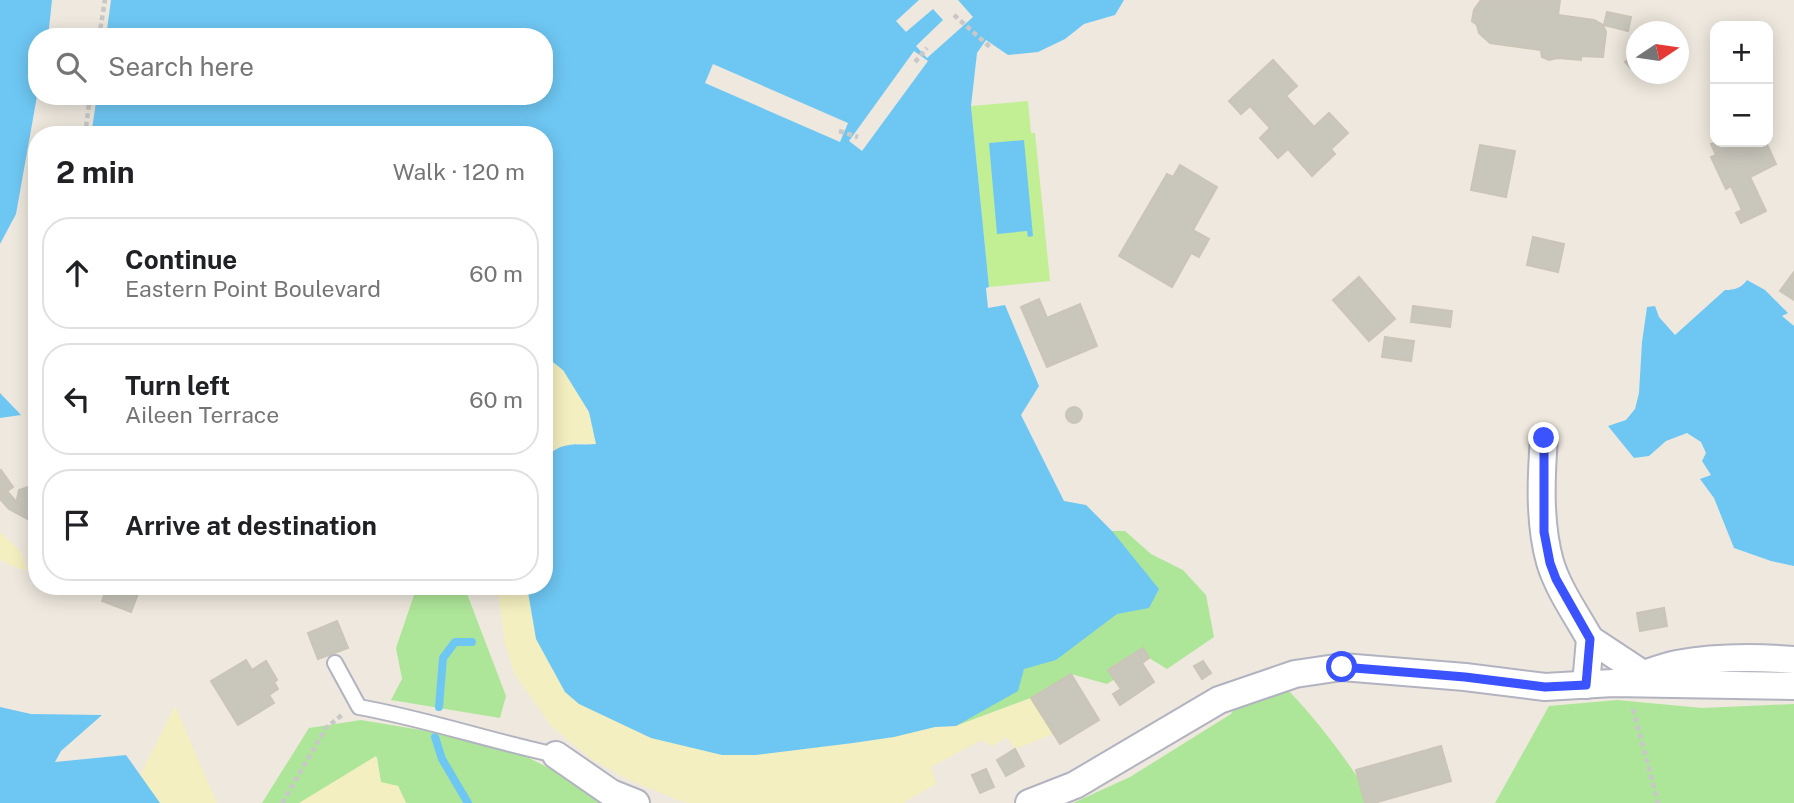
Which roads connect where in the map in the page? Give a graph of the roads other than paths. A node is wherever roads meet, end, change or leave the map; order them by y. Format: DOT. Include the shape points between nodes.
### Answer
graph roads {
  1 [pos="1544,438"];
  2 [pos="1590,639"];
  3 [pos="1794,660"];
  4 [pos="335,663"];
  5 [pos="1628,681"];
  6 [pos="1586,685"];
  7 [pos="1794,686"];
  8 [pos="556,755"];
  9 [pos="636,803"];
  10 [pos="1029,803"];
  1 -- 2 [label="street" via="1544,532 1550,563"];
  2 -- 5 [label="street"];
  2 -- 6 [label="street"];
  3 -- 5 [label="street" via="1677,664"];
  4 -- 8 [label="lane" via="359,707"];
  5 -- 6 [label="street"];
  5 -- 7 [label="street"];
  6 -- 10 [label="street" via="1545,687 1342,667 1295,674 1219,700 1096,774"];
  8 -- 9 [label="street" via="611,793"];
}
